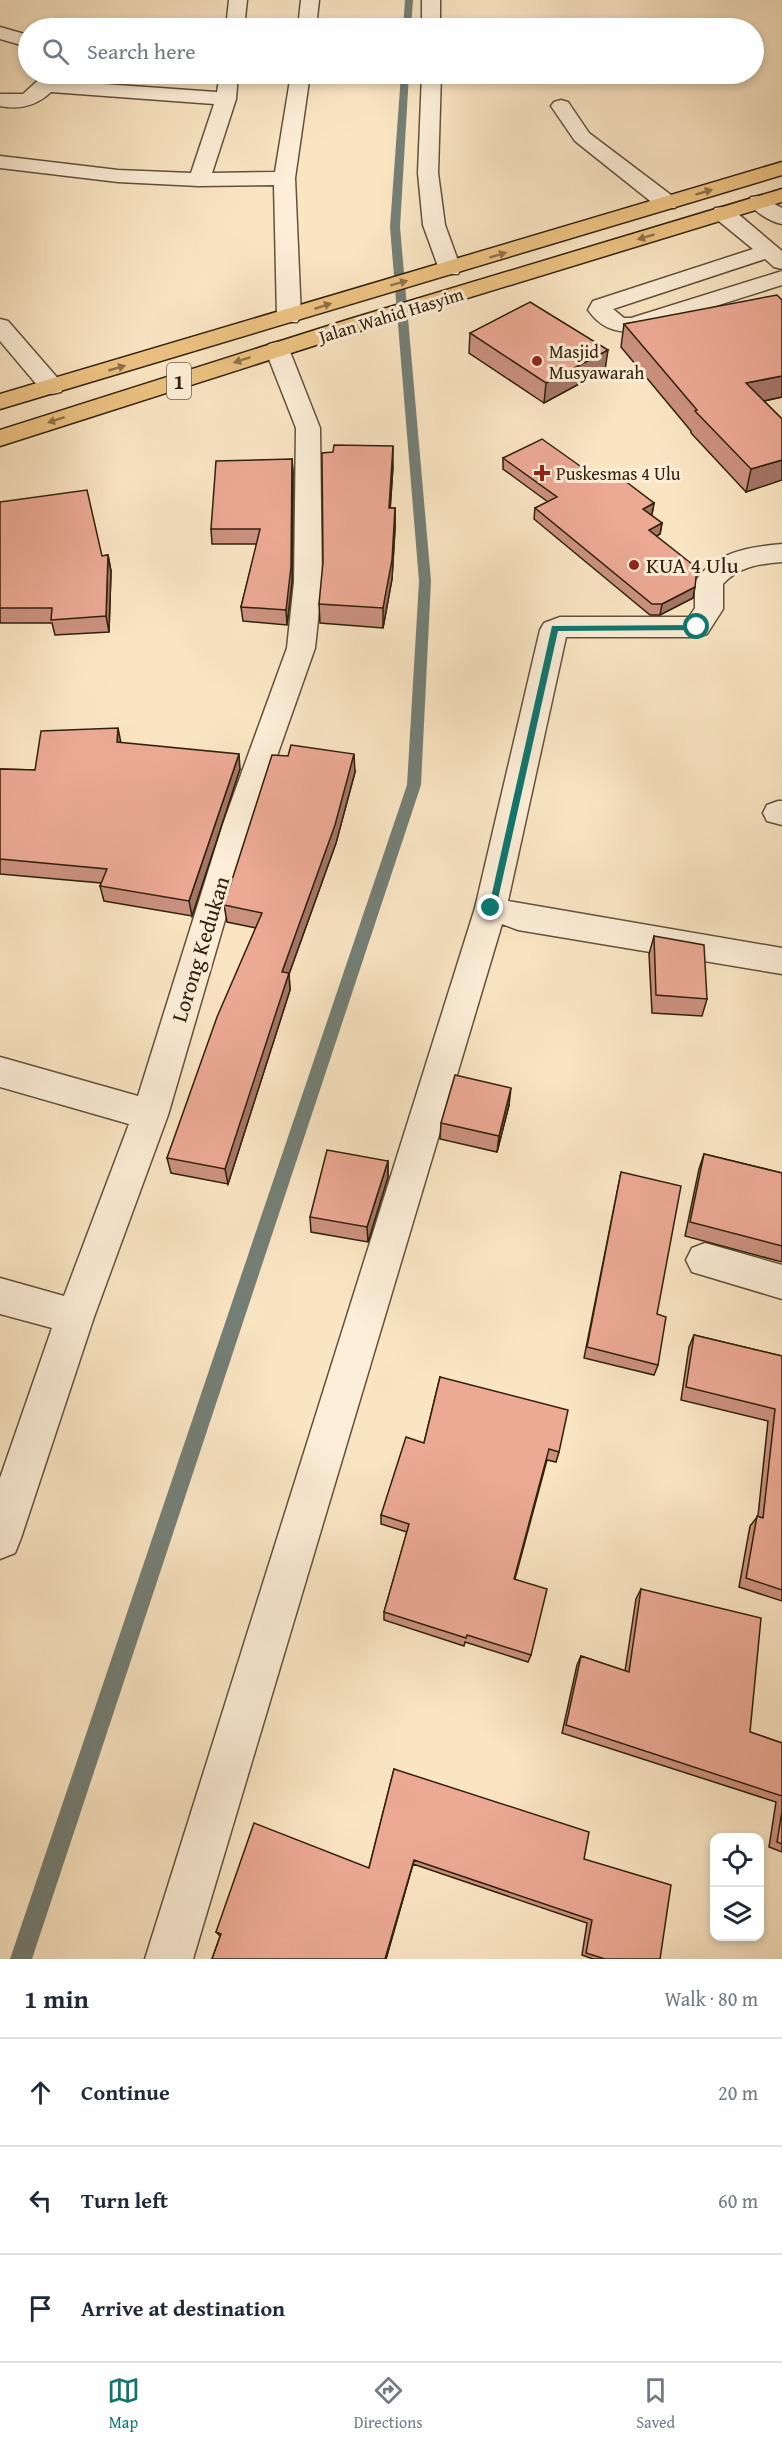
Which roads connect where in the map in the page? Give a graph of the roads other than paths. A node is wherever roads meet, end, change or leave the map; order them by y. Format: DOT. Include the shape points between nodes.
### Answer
graph roads {
  1 [pos="238,0"];
  2 [pos="310,0"];
  3 [pos="431,0"];
  4 [pos="236,18"];
  5 [pos="308,18"];
  6 [pos="431,18"];
  7 [pos="0,33"];
  8 [pos="18,38"];
  9 [pos="46,84"];
  10 [pos="87,84"];
  11 [pos="228,84"];
  12 [pos="299,84"];
  13 [pos="431,84"];
  14 [pos="226,99"];
  15 [pos="0,100"];
  16 [pos="561,106"];
  17 [pos="0,162"];
  18 [pos="782,168"];
  19 [pos="284,178"];
  20 [pos="199,180"];
  21 [pos="782,195"];
  22 [pos="759,202"];
  23 [pos="667,203"];
  24 [pos="723,213"];
  25 [pos="782,218"];
  26 [pos="775,257"];
  27 [pos="446,270"];
  28 [pos="782,278"];
  29 [pos="289,317"];
  30 [pos="0,326"];
  31 [pos="277,349"];
  32 [pos="52,387"];
  33 [pos="0,402"];
  34 [pos="0,438"];
  35 [pos="782,553"];
  36 [pos="491,908"];
  37 [pos="782,961"];
  38 [pos="0,1072"];
  39 [pos="150,1115"];
  40 [pos="705,1260"];
  41 [pos="782,1282"];
  42 [pos="0,1296"];
  43 [pos="75,1317"];
  44 [pos="0,1538"];
  45 [pos="169,1959"];
  1 -- 4 [label="street"];
  2 -- 5 [label="street"];
  3 -- 6 [label="street"];
  7 -- 8 [label="street"];
  9 -- 15 [label="street" via="29,101"];
  10 -- 14 [label="street"];
  11 -- 14 [label="street"];
  12 -- 19 [label="street"];
  13 -- 27 [label="street" via="428,173 434,225"];
  14 -- 20 [label="street"];
  16 -- 23 [label="street" via="582,138"];
  17 -- 20 [label="street" via="118,176"];
  23 -- 18 [label="highway, Jalan Wahid Hasyim / 1, one-way"];
  19 -- 20 [label="street"];
  19 -- 29 [label="street"];
  21 -- 22 [label="highway, Jalan Wahid Hasyim / 1"];
  22 -- 24 [label="highway, Jalan Wahid Hasyim / 1"];
  22 -- 25 [label="street"];
  27 -- 23 [label="highway, Jalan Wahid Hasyim / 1, one-way"];
  24 -- 26 [label="street"];
  24 -- 31 [label="highway, Jalan Wahid Hasyim / 1, one-way"];
  26 -- 28 [label="street" via="601,306 600,310 618,325 633,325"];
  29 -- 27 [label="highway, Jalan Wahid Hasyim / 1, one-way"];
  32 -- 29 [label="highway, Jalan Wahid Hasyim / 1, one-way"];
  30 -- 32 [label="street"];
  31 -- 34 [label="highway, Jalan Wahid Hasyim / 1, one-way"];
  31 -- 39 [label="street, Lorong Kedukan" via="308,428 308,582 301,648 238,824"];
  32 -- 33 [label="highway, Jalan Wahid Hasyim / 1"];
  35 -- 36 [label="street" via="723,565 709,582 709,609 697,627 555,628"];
  36 -- 37 [label="street" via="518,917"];
  36 -- 45 [label="street"];
  38 -- 39 [label="street"];
  39 -- 43 [label="street, Lorong Kedukan"];
  40 -- 41 [label="street"];
  42 -- 43 [label="street"];
  43 -- 44 [label="street, Lorong Kedukan"];
}
